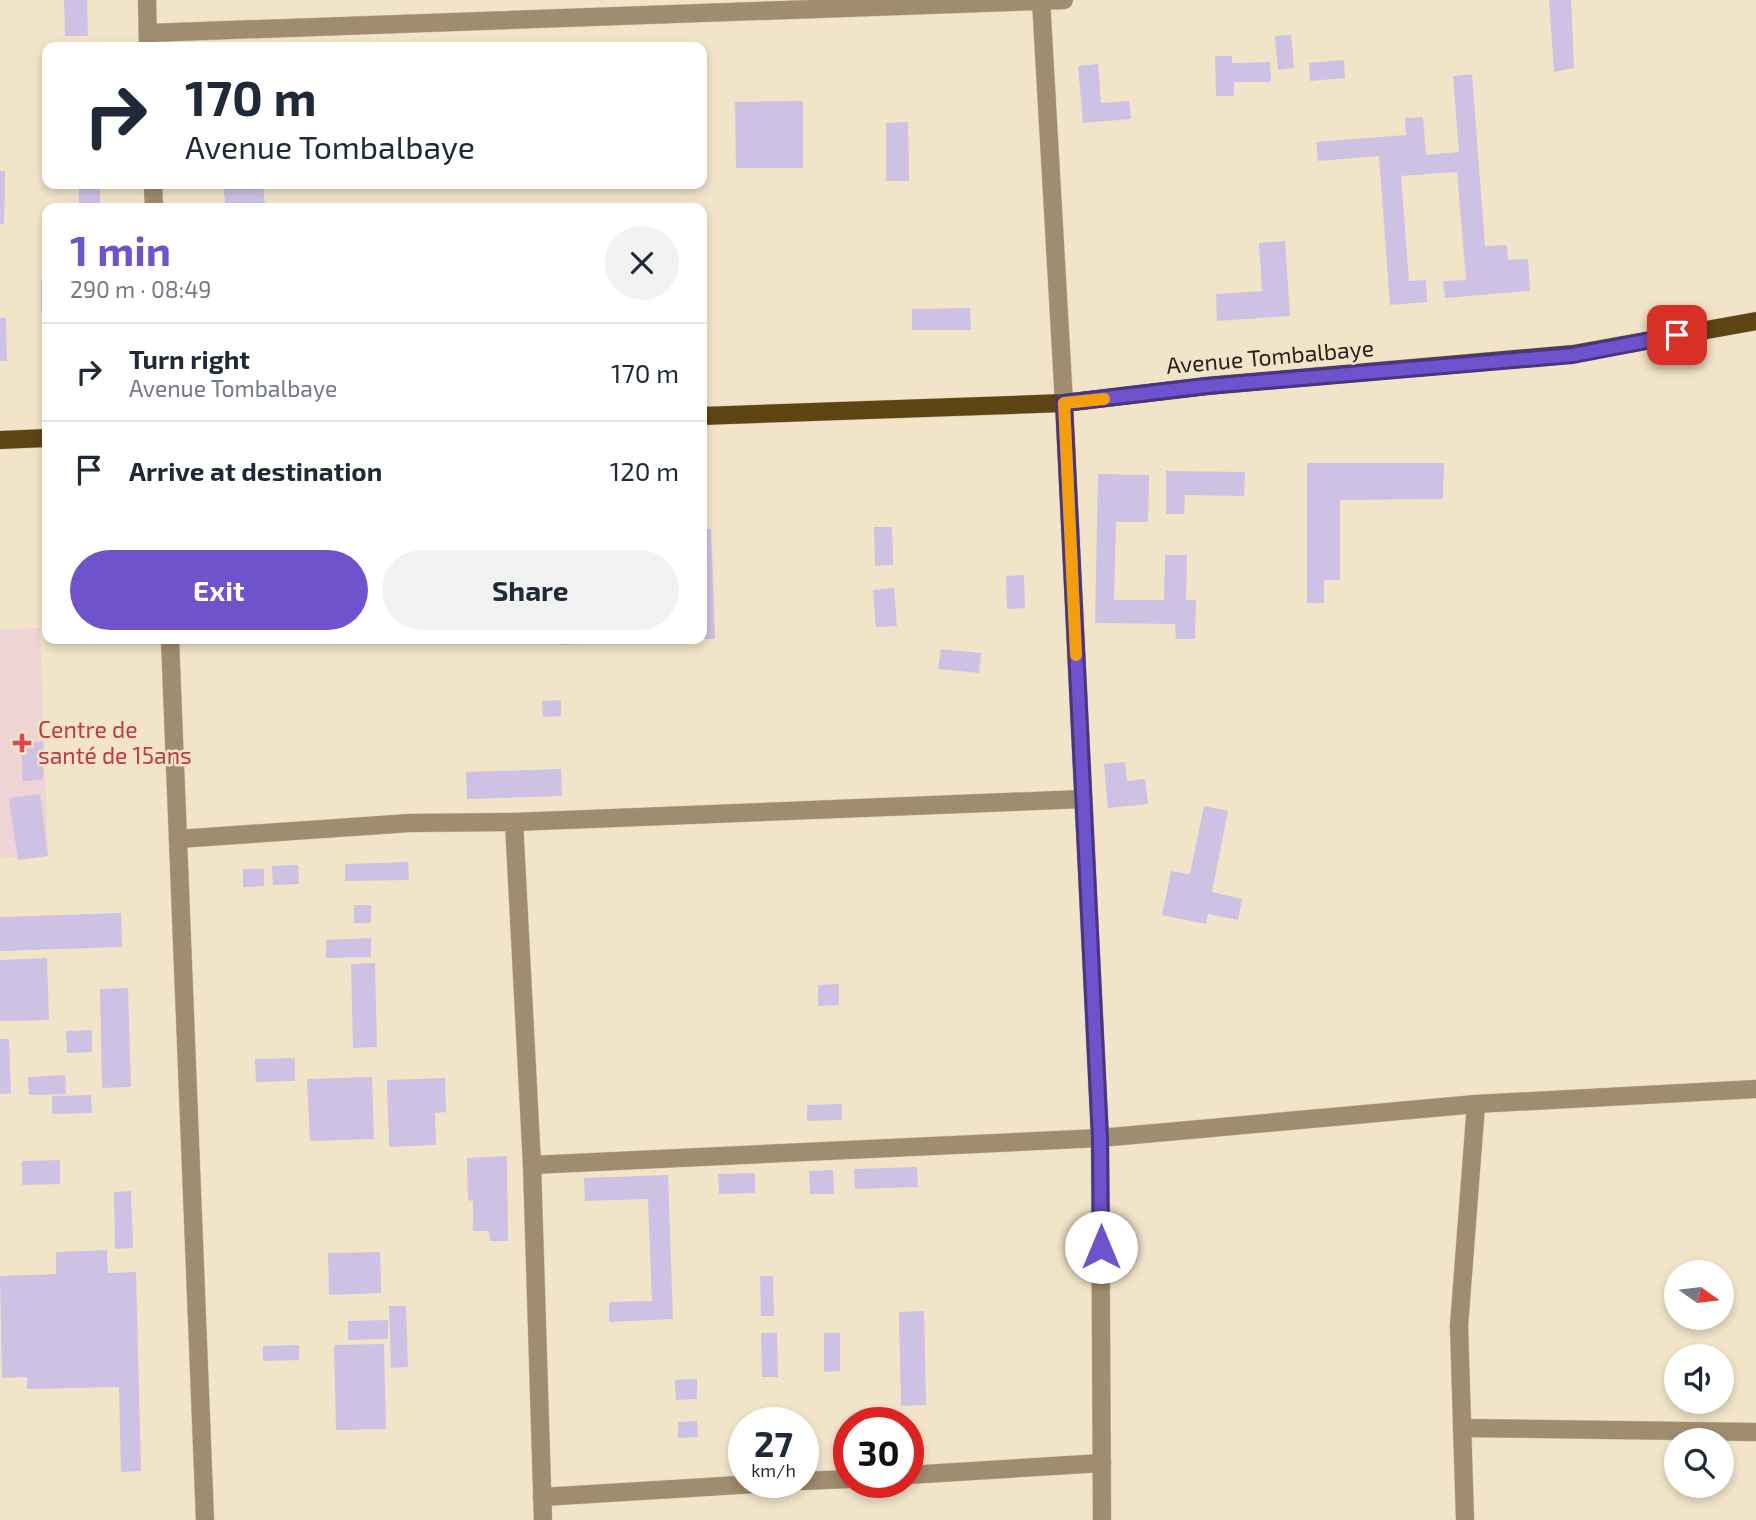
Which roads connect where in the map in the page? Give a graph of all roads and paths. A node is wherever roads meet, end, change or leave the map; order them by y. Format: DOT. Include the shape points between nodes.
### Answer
graph roads {
  1 [pos="147,0"];
  2 [pos="1064,0"];
  3 [pos="1041,1"];
  4 [pos="148,40"];
  5 [pos="1756,321"];
  6 [pos="1064,403"];
  7 [pos="707,416"];
  8 [pos="42,438"];
  9 [pos="0,440"];
  10 [pos="170,644"];
  11 [pos="1083,799"];
  12 [pos="514,822"];
  13 [pos="178,839"];
  14 [pos="1756,1089"];
  15 [pos="1476,1104"];
  16 [pos="1100,1138"];
  17 [pos="532,1165"];
  18 [pos="1462,1428"];
  19 [pos="1756,1432"];
  20 [pos="1102,1463"];
  21 [pos="924,1474"];
  22 [pos="728,1486"];
  23 [pos="542,1497"];
  24 [pos="205,1520"];
  25 [pos="543,1520"];
  26 [pos="1102,1520"];
  27 [pos="1465,1520"];
  1 -- 4 [label="street"];
  2 -- 3 [label="street"];
  3 -- 4 [label="street" via="716,11"];
  3 -- 6 [label="street"];
  5 -- 6 [label="main road, Avenue Tombalbaye" via="1573,355"];
  6 -- 7 [label="main road, Avenue Tombalbaye"];
  6 -- 11 [label="street"];
  8 -- 9 [label="main road"];
  10 -- 13 [label="street"];
  11 -- 12 [label="street"];
  11 -- 16 [label="street"];
  12 -- 13 [label="street" via="410,823"];
  12 -- 17 [label="street"];
  13 -- 24 [label="street"];
  14 -- 15 [label="street"];
  15 -- 16 [label="street"];
  15 -- 18 [label="street" via="1459,1326"];
  16 -- 17 [label="street"];
  16 -- 20 [label="street"];
  17 -- 23 [label="street"];
  18 -- 19 [label="street"];
  18 -- 27 [label="street"];
  20 -- 21 [label="street"];
  20 -- 26 [label="street"];
  22 -- 23 [label="street"];
  23 -- 25 [label="street"];
}
